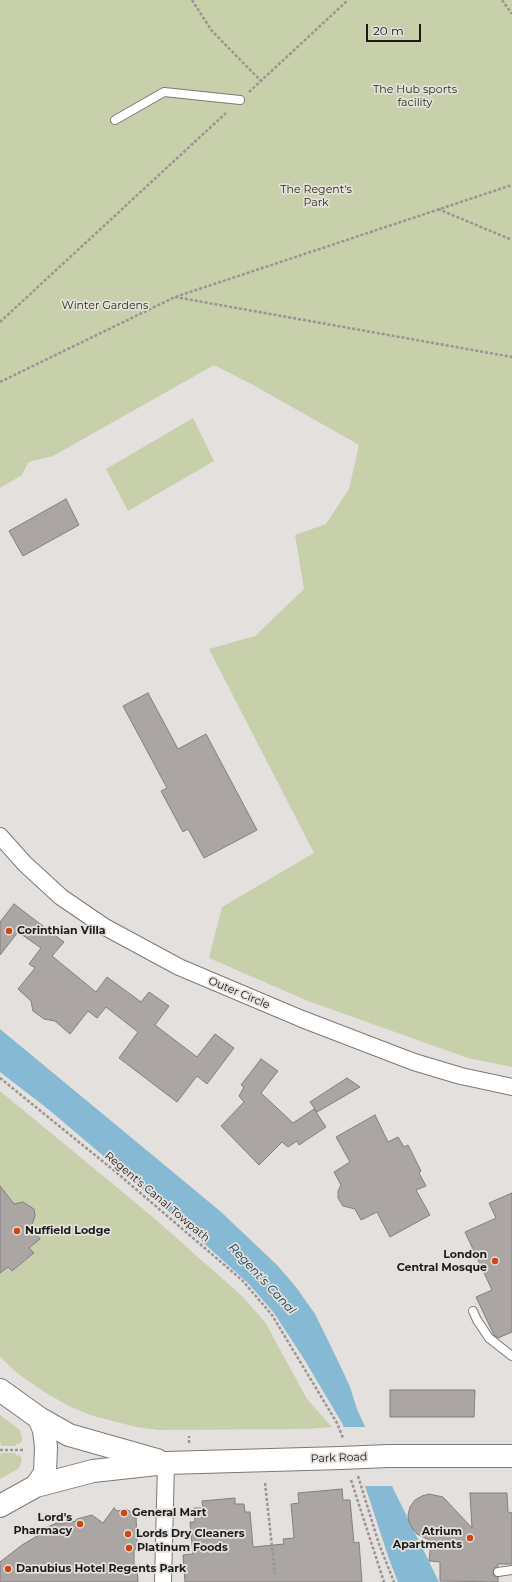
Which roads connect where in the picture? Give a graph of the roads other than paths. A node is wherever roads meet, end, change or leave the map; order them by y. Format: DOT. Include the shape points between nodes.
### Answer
graph roads {
  1 [pos="240,100"];
  2 [pos="115,120"];
  3 [pos="0,836"];
  4 [pos="512,1087"];
  5 [pos="473,1311"];
  6 [pos="512,1356"];
  7 [pos="0,1390"];
  8 [pos="39,1418"];
  9 [pos="512,1456"];
  10 [pos="166,1463"];
  11 [pos="36,1486"];
  12 [pos="0,1506"];
  13 [pos="512,1570"];
  14 [pos="498,1572"];
  15 [pos="163,1582"];
  1 -- 2 [label="lane" via="164,92"];
  3 -- 4 [label="street, Outer Circle" via="25,864 61,897 105,927 179,967 401,1057 461,1076"];
  5 -- 6 [label="lane" via="489,1338"];
  7 -- 8 [label="highway, Park Road"];
  8 -- 10 [label="highway, Park Road" via="69,1435"];
  8 -- 11 [label="highway" via="44,1430 46,1447 45,1473"];
  9 -- 10 [label="highway, Park Road, bridge" via="388,1456"];
  10 -- 11 [label="highway, Park Road" via="93,1471"];
  10 -- 15 [label="street"];
  11 -- 12 [label="highway, Park Road"];
  13 -- 14 [label="lane"];
}
